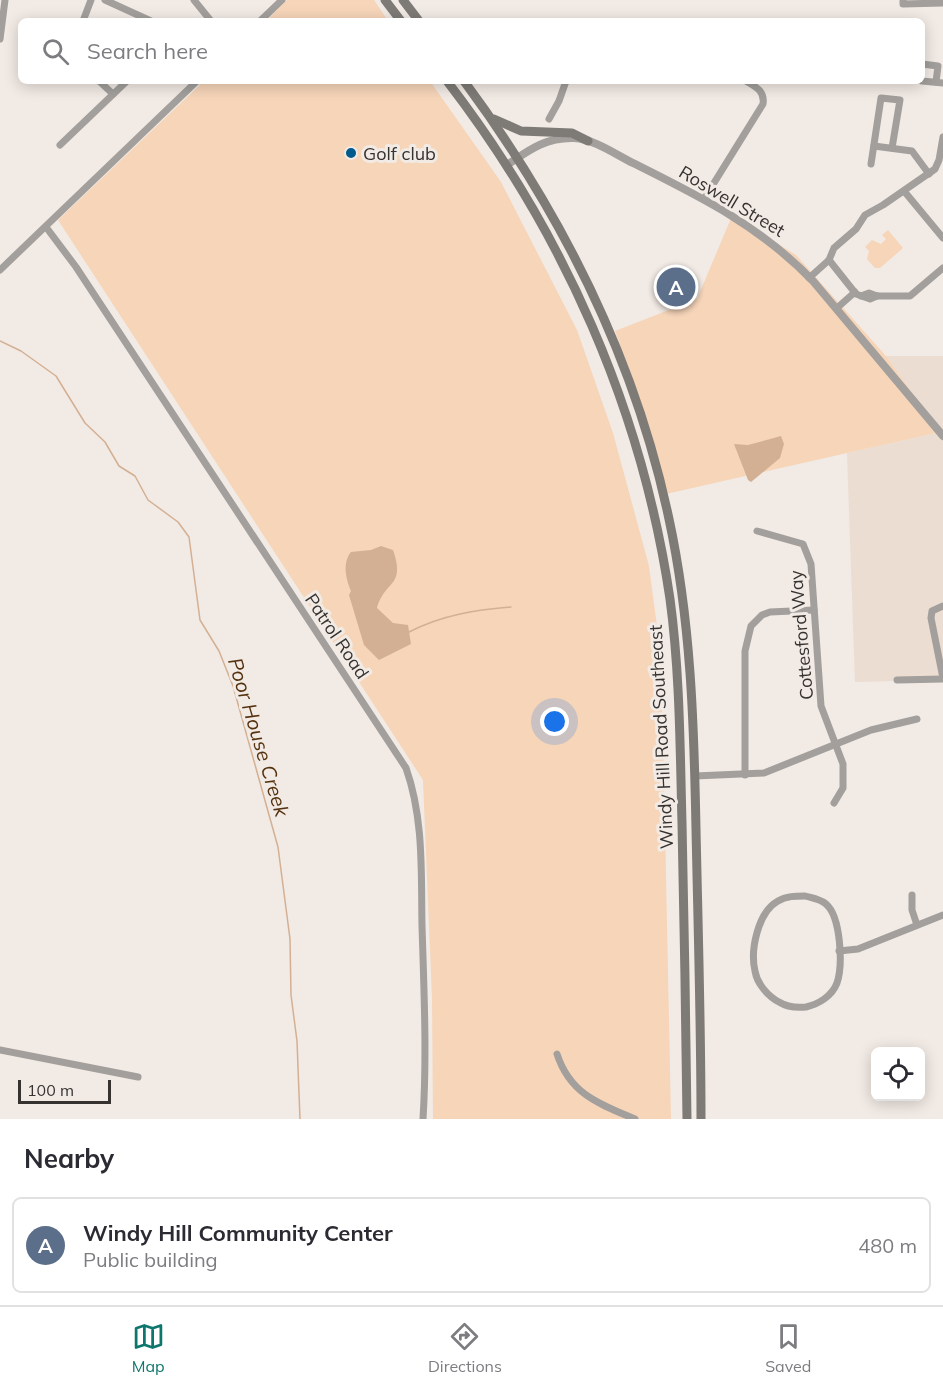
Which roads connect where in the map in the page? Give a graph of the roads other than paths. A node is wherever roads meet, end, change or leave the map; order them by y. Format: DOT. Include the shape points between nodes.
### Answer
graph roads {
  1 [pos="5,0"];
  2 [pos="91,0"];
  3 [pos="105,0"];
  4 [pos="194,0"];
  5 [pos="282,0"];
  6 [pos="385,0"];
  7 [pos="903,0"];
  8 [pos="403,1"];
  9 [pos="943,3"];
  10 [pos="84,18"];
  11 [pos="144,18"];
  12 [pos="209,18"];
  13 [pos="263,18"];
  14 [pos="399,18"];
  15 [pos="417,18"];
  16 [pos="0,39"];
  17 [pos="925,64"];
  18 [pos="939,83"];
  19 [pos="102,84"];
  20 [pos="125,84"];
  21 [pos="193,84"];
  22 [pos="449,84"];
  23 [pos="466,84"];
  24 [pos="565,84"];
  25 [pos="750,84"];
  26 [pos="113,94"];
  27 [pos="492,117"];
  28 [pos="549,119"];
  29 [pos="943,137"];
  30 [pos="588,141"];
  31 [pos="60,145"];
  32 [pos="874,146"];
  33 [pos="892,148"];
  34 [pos="518,158"];
  35 [pos="871,164"];
  36 [pos="507,165"];
  37 [pos="929,174"];
  38 [pos="904,191"];
  39 [pos="704,199"];
  40 [pos="46,227"];
  41 [pos="942,234"];
  42 [pos="829,260"];
  43 [pos="943,268"];
  44 [pos="0,270"];
  45 [pos="809,278"];
  46 [pos="858,294"];
  47 [pos="837,308"];
  48 [pos="943,436"];
  49 [pos="757,531"];
  50 [pos="943,606"];
  51 [pos="814,610"];
  52 [pos="943,678"];
  53 [pos="897,680"];
  54 [pos="917,719"];
  55 [pos="837,744"];
  56 [pos="745,775"];
  57 [pos="695,776"];
  58 [pos="834,803"];
  59 [pos="912,895"];
  60 [pos="943,915"];
  61 [pos="917,925"];
  62 [pos="839,951"];
  63 [pos="0,1050"];
  64 [pos="557,1054"];
  65 [pos="138,1077"];
  66 [pos="423,1119"];
  67 [pos="635,1119"];
  68 [pos="687,1119"];
  69 [pos="701,1119"];
  1 -- 16 [label="street"];
  2 -- 10 [label="street"];
  3 -- 11 [label="street"];
  4 -- 12 [label="street"];
  5 -- 13 [label="street"];
  6 -- 14 [label="main road"];
  7 -- 9 [label="street" via="903,4"];
  8 -- 15 [label="main road"];
  17 -- 18 [label="street" via="938,66"];
  19 -- 26 [label="street"];
  20 -- 26 [label="street"];
  21 -- 40 [label="street"];
  22 -- 36 [label="main road, Windy Hill Road Southeast"];
  23 -- 27 [label="main road, Windy Hill Road Southeast"];
  24 -- 28 [label="street"];
  25 -- 39 [label="street" via="764,96 763,104"];
  26 -- 31 [label="street"];
  27 -- 30 [label="main road" via="521,131 572,133"];
  27 -- 34 [label="main road, Windy Hill Road Southeast"];
  29 -- 37 [label="street" via="939,160"];
  30 -- 34 [label="street, Roswell Street" via="547,141"];
  30 -- 39 [label="street, Roswell Street"];
  32 -- 33 [label="street"];
  32 -- 33 [label="street" via="881,98 900,100"];
  32 -- 35 [label="street"];
  33 -- 37 [label="street" via="915,153"];
  34 -- 36 [label="street, Roswell Street"];
  34 -- 57 [label="main road, Windy Hill Road Southeast" via="591,289 634,392 650,447 669,516 682,588 692,680"];
  36 -- 68 [label="main road, Windy Hill Road Southeast" via="563,262 603,349 632,431 662,550 673,623 679,709"];
  37 -- 38 [label="street"];
  38 -- 41 [label="street"];
  38 -- 42 [label="street" via="865,215 856,230 834,248"];
  39 -- 45 [label="street, Roswell Street" via="768,239"];
  40 -- 44 [label="street"];
  40 -- 66 [label="street, Patrol Road" via="83,277 406,768 416,801 420,841"];
  42 -- 45 [label="street"];
  42 -- 46 [label="street"];
  43 -- 46 [label="street" via="912,295"];
  45 -- 47 [label="street, Roswell Street"];
  46 -- 47 [label="street"];
  47 -- 48 [label="street, Roswell Street"];
  49 -- 51 [label="street, Cottesford Way" via="803,544 811,564"];
  50 -- 52 [label="street" via="932,611 931,618"];
  51 -- 55 [label="street, Cottesford Way" via="821,706"];
  51 -- 56 [label="street" via="770,612 751,626 746,651"];
  52 -- 53 [label="street"];
  54 -- 55 [label="street" via="871,730"];
  55 -- 56 [label="street" via="778,769"];
  55 -- 58 [label="street, Cottesford Way" via="843,788"];
  56 -- 57 [label="street"];
  57 -- 69 [label="main road, Windy Hill Road Southeast"];
  59 -- 61 [label="street"];
  60 -- 61 [label="street"];
  61 -- 62 [label="street" via="858,949"];
  62 -- 62 [label="street" via="838,928 827,905 805,896 779,900 764,917 758,932 754,959 757,979 782,1004 810,1006 833,990 839,974"];
  63 -- 65 [label="street"];
  64 -- 67 [label="street" via="565,1075 579,1092"];
}
